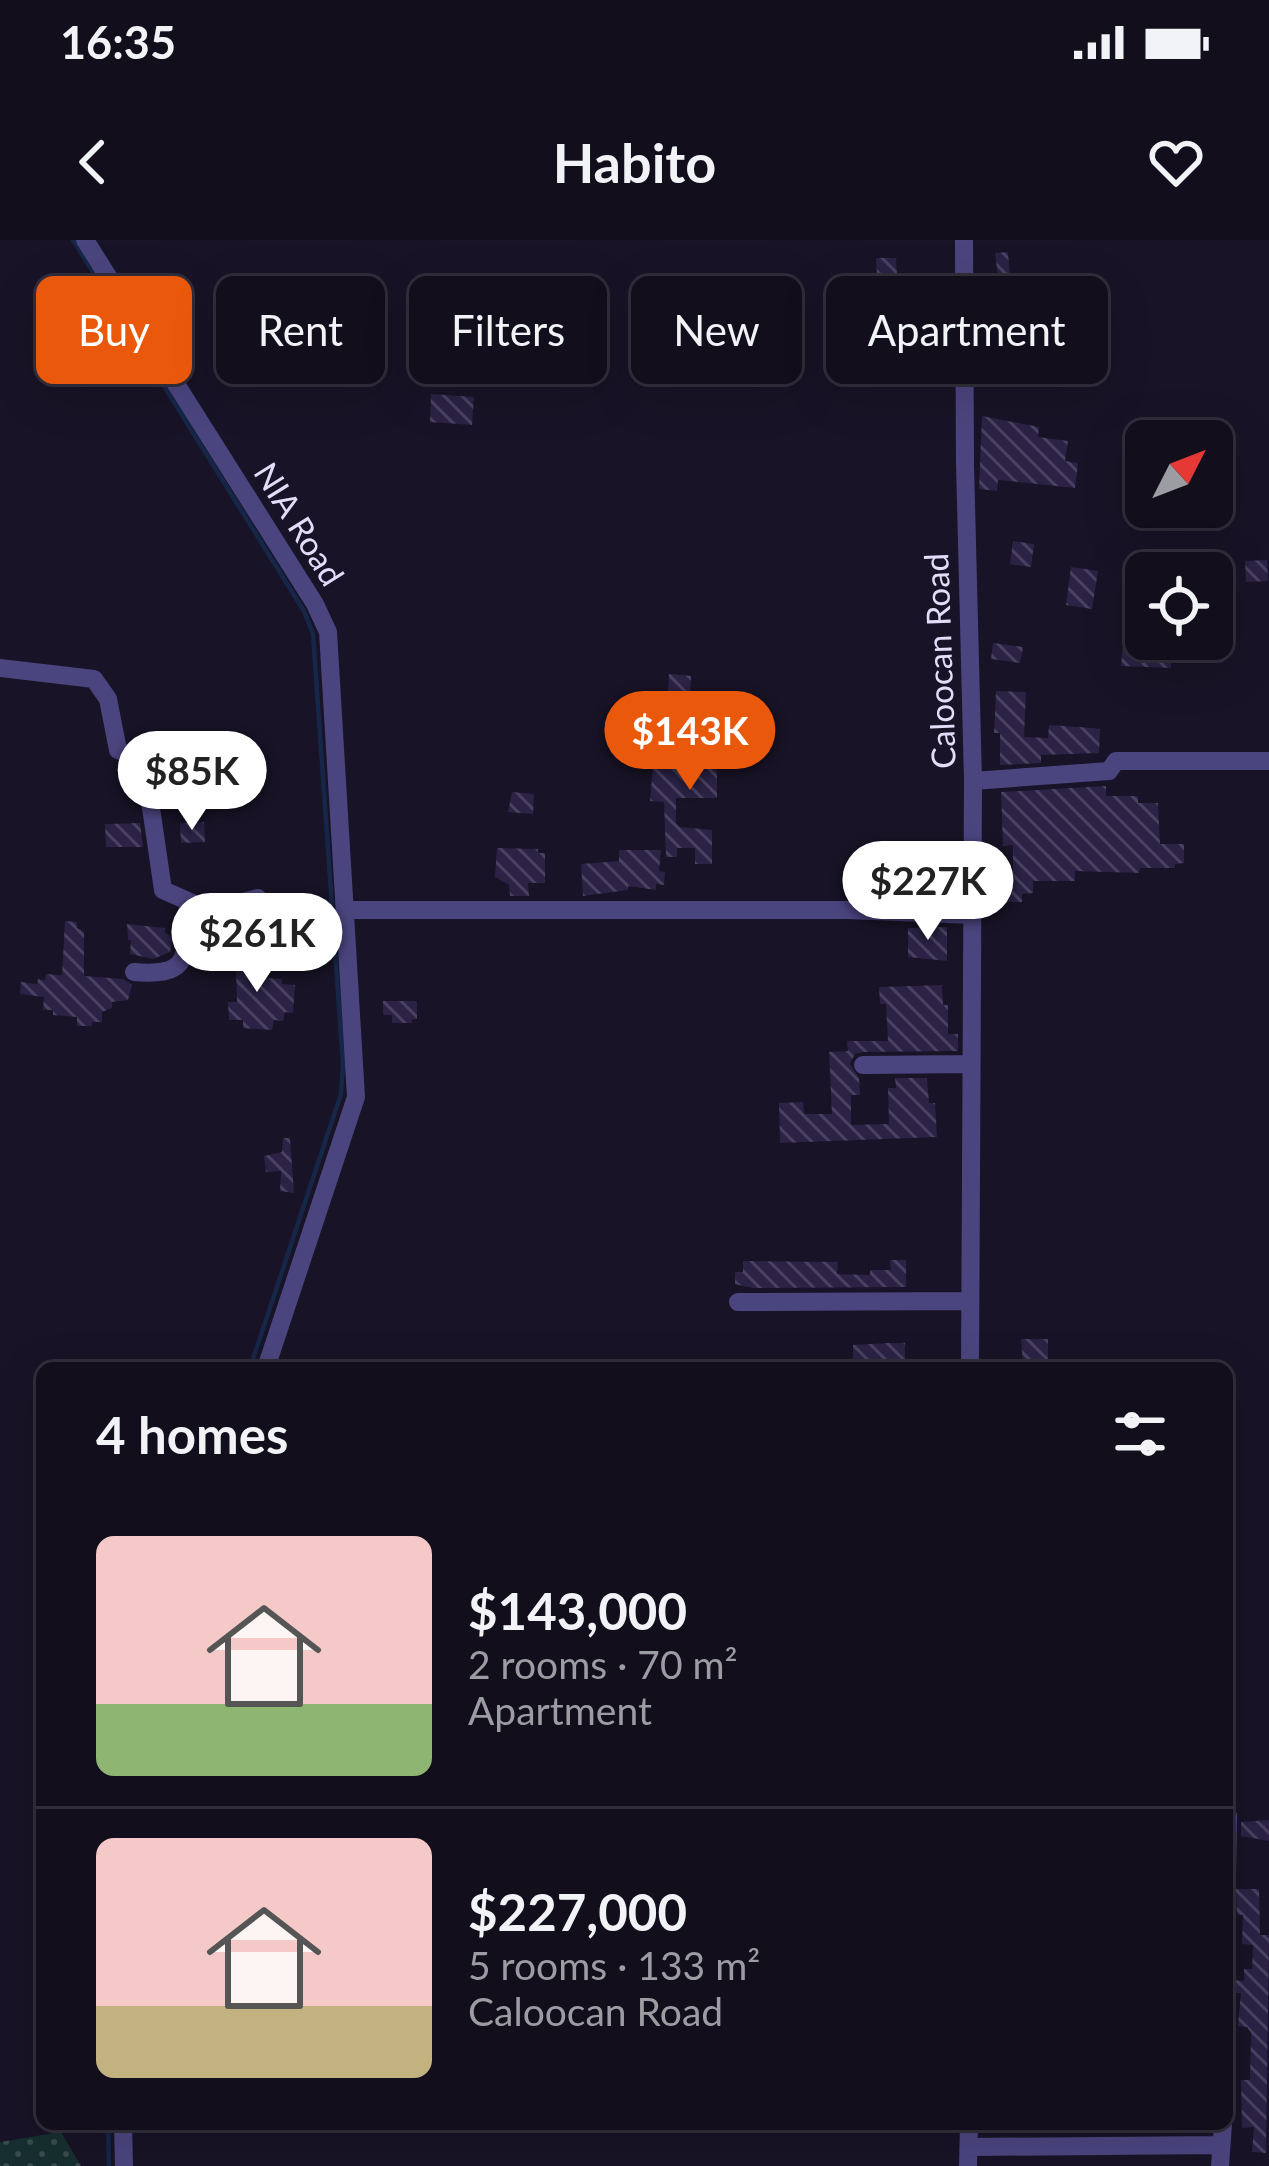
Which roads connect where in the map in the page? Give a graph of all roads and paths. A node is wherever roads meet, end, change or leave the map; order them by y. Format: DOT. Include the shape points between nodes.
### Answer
graph roads {
  1 [pos="85,240"];
  2 [pos="964,240"];
  3 [pos="0,668"];
  4 [pos="1269,760"];
  5 [pos="973,781"];
  6 [pos="258,898"];
  7 [pos="188,904"];
  8 [pos="346,910"];
  9 [pos="972,915"];
  10 [pos="134,972"];
  11 [pos="971,1064"];
  12 [pos="863,1065"];
  13 [pos="970,1301"];
  14 [pos="738,1302"];
  15 [pos="268,1362"];
  16 [pos="970,1362"];
  17 [pos="123,2130"];
  18 [pos="1222,2130"];
  19 [pos="1221,2145"];
  20 [pos="968,2157"];
  21 [pos="124,2166"];
  22 [pos="1220,2166"];
  1 -- 8 [label="street, NIA Road" via="328,632"];
  2 -- 5 [label="street, Caloocan Road"];
  3 -- 7 [label="street" via="94,679 104,687 118,750 136,758 149,794 160,884"];
  4 -- 5 [label="street" via="1116,761 1109,771"];
  5 -- 9 [label="street, Caloocan Road"];
  6 -- 7 [label="street" via="210,911"];
  7 -- 10 [label="street" via="185,959 177,970"];
  8 -- 9 [label="street"];
  8 -- 15 [label="street, NIA Road" via="356,1097"];
  9 -- 11 [label="street, Caloocan Road"];
  11 -- 12 [label="street"];
  11 -- 13 [label="street, Caloocan Road"];
  13 -- 14 [label="street"];
  13 -- 16 [label="street, Caloocan Road"];
  17 -- 21 [label="street"];
  18 -- 19 [label="street"];
  19 -- 20 [label="street"];
  19 -- 22 [label="street"];
}
